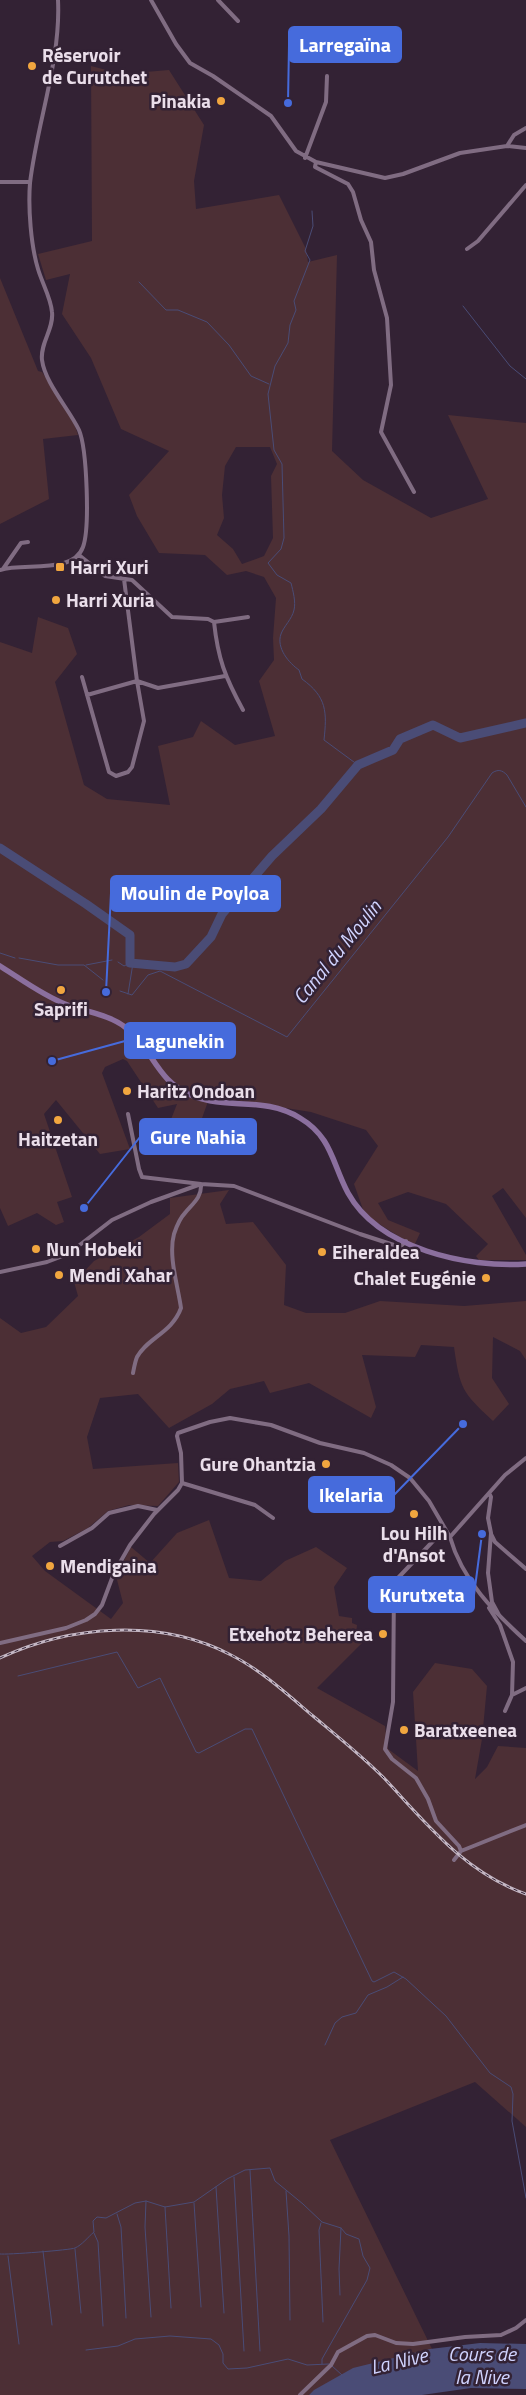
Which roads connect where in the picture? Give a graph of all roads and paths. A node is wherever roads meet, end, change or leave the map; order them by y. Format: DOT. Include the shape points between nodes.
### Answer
graph roads {
  1 [pos="58,0"];
  2 [pos="152,0"];
  3 [pos="218,0"];
  4 [pos="238,21"];
  5 [pos="327,76"];
  6 [pos="526,128"];
  7 [pos="507,146"];
  8 [pos="526,148"];
  9 [pos="305,158"];
  10 [pos="316,162"];
  11 [pos="0,182"];
  12 [pos="30,182"];
  13 [pos="526,185"];
  14 [pos="466,249"];
  15 [pos="414,492"];
  16 [pos="28,542"];
  17 [pos="79,554"];
  18 [pos="2,570"];
  19 [pos="124,578"];
  20 [pos="248,617"];
  21 [pos="214,622"];
  22 [pos="225,676"];
  23 [pos="82,677"];
  24 [pos="137,681"];
  25 [pos="87,695"];
  26 [pos="242,710"];
  27 [pos="0,966"];
  28 [pos="128,1114"];
  29 [pos="202,1184"];
  30 [pos="406,1242"];
  31 [pos="526,1264"];
  32 [pos="0,1272"];
  33 [pos="133,1373"];
  34 [pos="526,1458"];
  35 [pos="182,1483"];
  36 [pos="489,1493"];
  37 [pos="158,1510"];
  38 [pos="273,1518"];
  39 [pos="447,1532"];
  40 [pos="491,1534"];
  41 [pos="450,1537"];
  42 [pos="60,1546"];
  43 [pos="526,1569"];
  44 [pos="488,1606"];
  45 [pos="501,1619"];
  46 [pos="526,1641"];
  47 [pos="0,1643"];
  48 [pos="526,1688"];
  49 [pos="512,1695"];
  50 [pos="505,1711"];
  51 [pos="526,1825"];
  52 [pos="462,1851"];
  53 [pos="454,1860"];
  54 [pos="526,2320"];
  55 [pos="300,2395"];
  1 -- 12 [label="street" via="54,52"];
  2 -- 9 [label="street" via="190,63 271,116"];
  3 -- 4 [label="street"];
  5 -- 9 [label="street" via="326,102"];
  6 -- 7 [label="street" via="514,135"];
  7 -- 8 [label="street"];
  7 -- 10 [label="street" via="460,153 384,178"];
  9 -- 10 [label="street"];
  10 -- 15 [label="street" via="315,168 319,171 348,184 371,242 374,270 388,318 391,385 381,432"];
  11 -- 12 [label="street"];
  12 -- 17 [label="street" via="34,256 52,312 42,360 80,432 83,445 85,540"];
  13 -- 14 [label="street" via="478,241"];
  16 -- 18 [label="street" via="16,548"];
  17 -- 18 [label="street" via="59,564"];
  17 -- 19 [label="street" via="105,576"];
  19 -- 21 [label="street" via="137,583 172,617"];
  19 -- 24 [label="street"];
  20 -- 21 [label="street"];
  21 -- 22 [label="street" via="217,650"];
  22 -- 24 [label="street" via="158,688"];
  22 -- 26 [label="street"];
  23 -- 25 [label="street"];
  24 -- 25 [label="street"];
  24 -- 25 [label="street" via="144,728 132,768 116,776 109,772"];
  27 -- 30 [label="street" via="54,999 99,1014 124,1027 140,1042 160,1072 182,1090 208,1100 276,1107 304,1121 329,1148 346,1190 360,1211"];
  28 -- 29 [label="street" via="142,1177"];
  29 -- 30 [label="street" via="234,1186 360,1234 400,1246"];
  29 -- 32 [label="street" via="112,1220 68,1254"];
  29 -- 33 [label="street" via="194,1205 184,1213 174,1235 172,1249 181,1308 168,1328 140,1352"];
  30 -- 31 [label="street" via="431,1252 474,1262"];
  34 -- 36 [label="street"];
  35 -- 37 [label="street"];
  35 -- 38 [label="street" via="255,1505"];
  35 -- 39 [label="street" via="177,1436 181,1430 230,1418 271,1424 320,1443 364,1453 400,1470 423,1495"];
  36 -- 40 [label="street"];
  36 -- 41 [label="street"];
  37 -- 42 [label="street" via="138,1506 109,1512 92,1528"];
  37 -- 47 [label="street" via="130,1545 95,1614 66,1628"];
  39 -- 41 [label="street"];
  39 -- 52 [label="street" via="435,1539 394,1585 393,1702 384,1744 387,1754 416,1778 436,1821"];
  40 -- 43 [label="street" via="495,1542"];
  40 -- 45 [label="street" via="487,1558 490,1595"];
  41 -- 44 [label="street" via="453,1548"];
  44 -- 45 [label="street"];
  44 -- 49 [label="street" via="510,1649"];
  45 -- 46 [label="street"];
  48 -- 49 [label="street"];
  49 -- 50 [label="street"];
  51 -- 52 [label="street"];
  52 -- 53 [label="street"];
  54 -- 55 [label="street" via="500,2335 413,2344 367,2336 338,2352 331,2365"];
}
